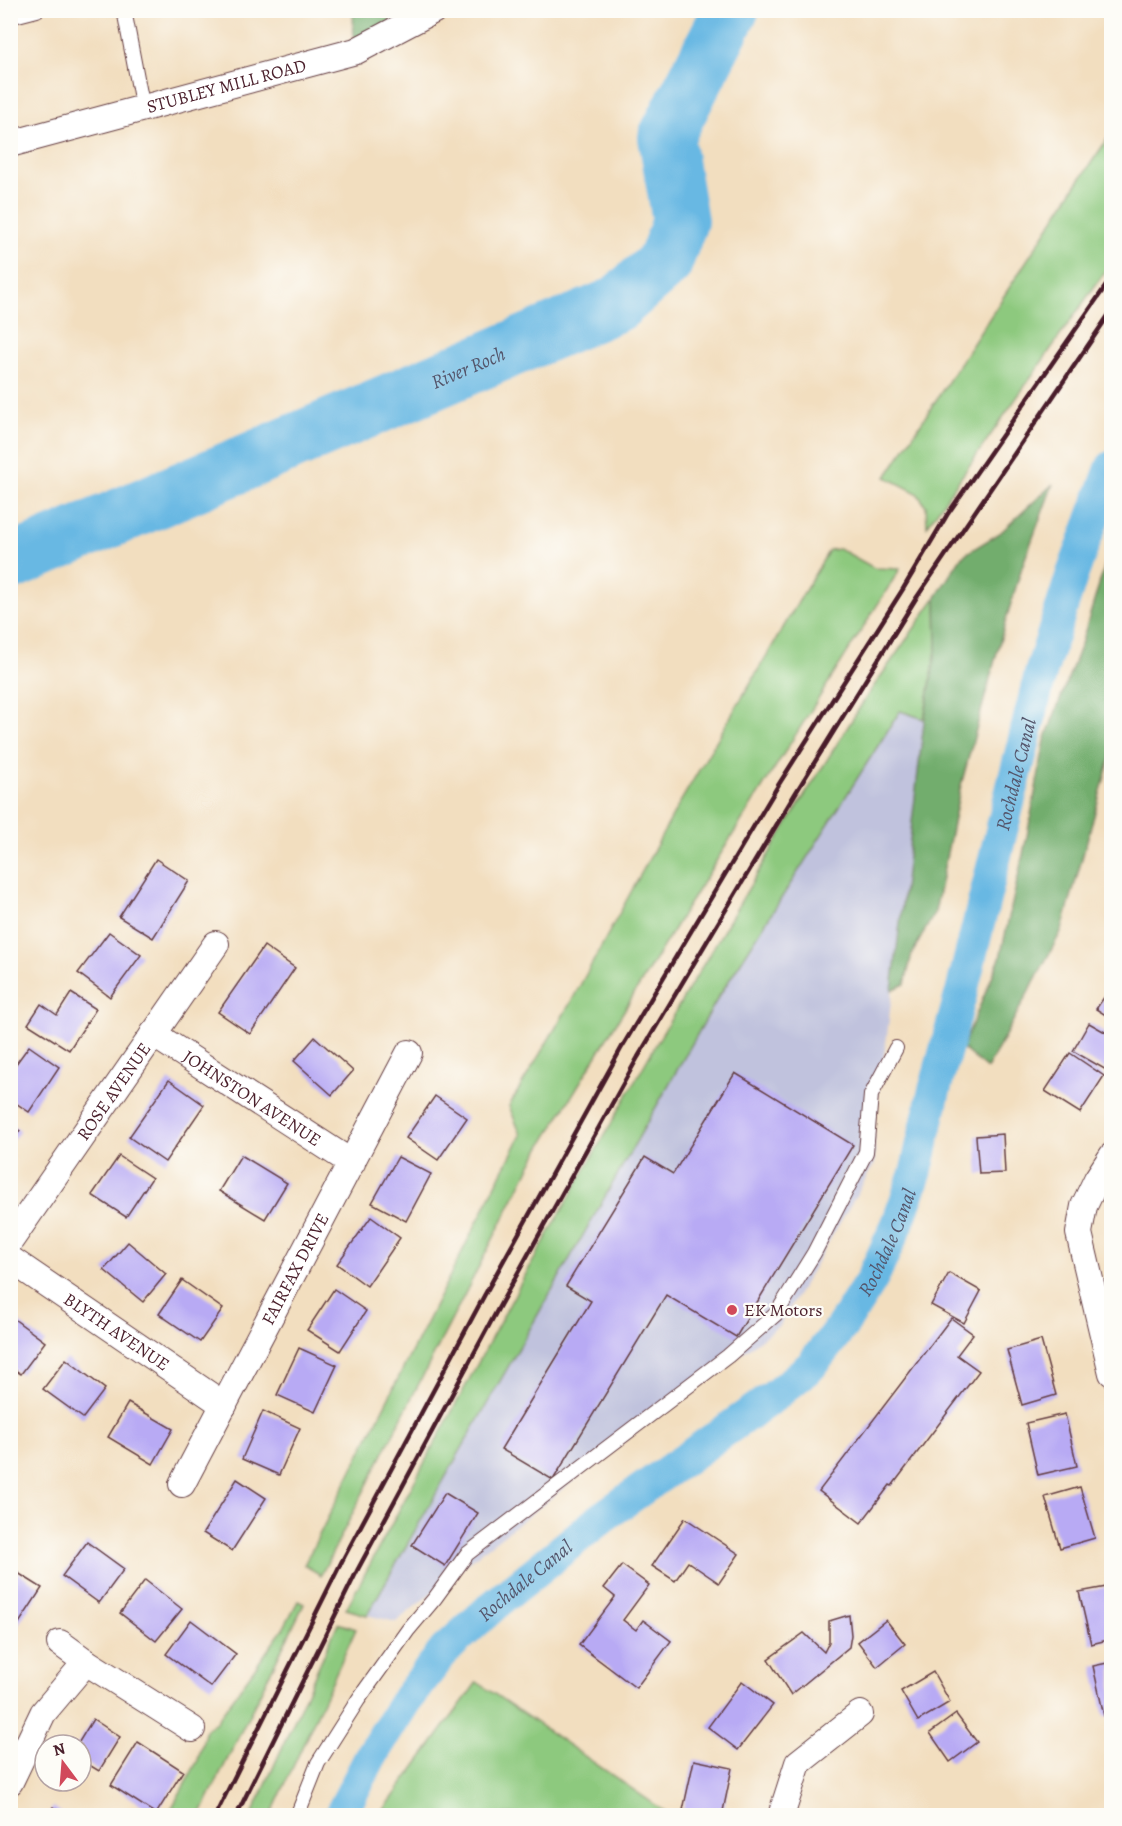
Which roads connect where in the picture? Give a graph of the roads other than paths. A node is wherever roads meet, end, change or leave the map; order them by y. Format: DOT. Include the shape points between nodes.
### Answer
graph roads {
  1 [pos="38,10"];
  2 [pos="124,10"];
  3 [pos="434,10"];
  4 [pos="10,17"];
  5 [pos="143,109"];
  6 [pos="10,144"];
  7 [pos="216,944"];
  8 [pos="153,1034"];
  9 [pos="896,1048"];
  10 [pos="409,1053"];
  11 [pos="1112,1156"];
  12 [pos="352,1163"];
  13 [pos="10,1241"];
  14 [pos="10,1259"];
  15 [pos="1112,1373"];
  16 [pos="224,1405"];
  17 [pos="182,1484"];
  18 [pos="60,1643"];
  19 [pos="86,1662"];
  20 [pos="860,1714"];
  21 [pos="192,1729"];
  22 [pos="10,1782"];
  23 [pos="297,1815"];
  24 [pos="781,1815"];
  1 -- 4 [label="lane"];
  2 -- 5 [label="lane"];
  3 -- 5 [label="street, STUBLEY MILL ROAD" via="356,51"];
  5 -- 6 [label="street, STUBLEY MILL ROAD"];
  7 -- 8 [label="street, ROSE AVENUE"];
  8 -- 12 [label="street, JOHNSTON AVENUE"];
  8 -- 13 [label="street, ROSE AVENUE"];
  9 -- 23 [label="lane" via="871,1095 866,1152 814,1253 776,1314 728,1356 467,1554 358,1700 318,1763"];
  10 -- 12 [label="street, FAIRFAX DRIVE"];
  11 -- 15 [label="street" via="1084,1206 1078,1233"];
  12 -- 16 [label="street, FAIRFAX DRIVE"];
  14 -- 16 [label="street, BLYTH AVENUE"];
  16 -- 17 [label="street, FAIRFAX DRIVE"];
  18 -- 19 [label="street"];
  19 -- 21 [label="street"];
  19 -- 22 [label="street" via="43,1713"];
  20 -- 24 [label="street" via="798,1763"];
}
